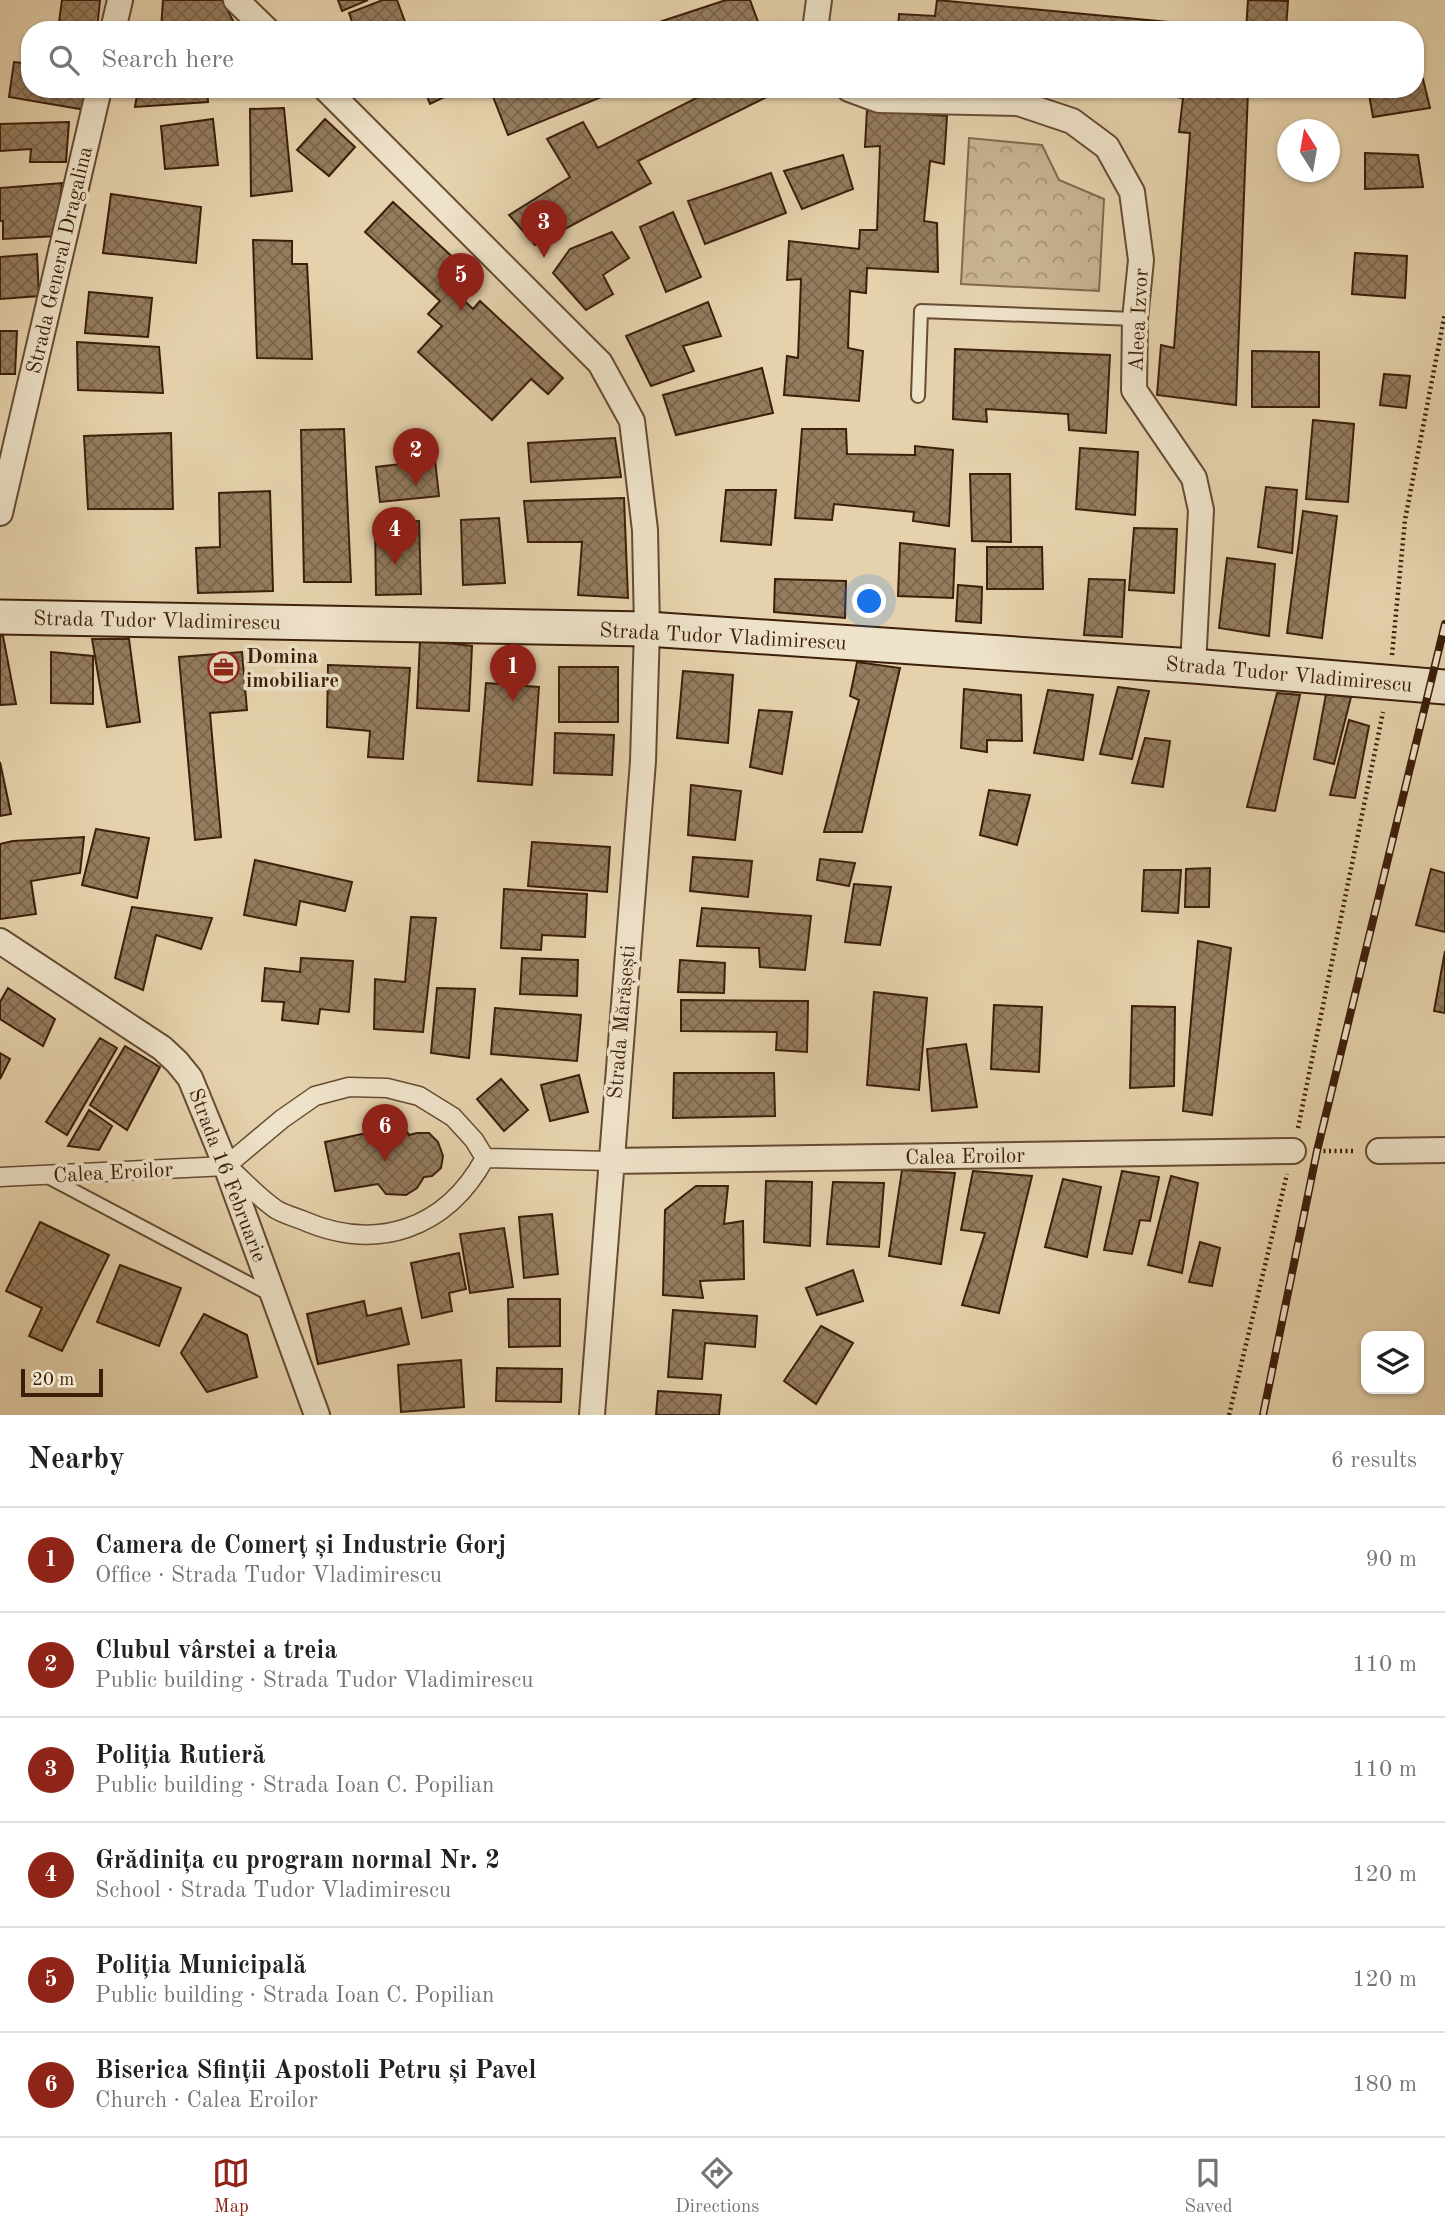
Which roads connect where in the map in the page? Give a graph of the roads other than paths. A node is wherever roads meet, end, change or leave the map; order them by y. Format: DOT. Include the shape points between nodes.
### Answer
graph roads {
  1 [pos="120,0"];
  2 [pos="236,0"];
  3 [pos="819,0"];
  4 [pos="115,21"];
  5 [pos="258,21"];
  6 [pos="816,21"];
  7 [pos="97,98"];
  8 [pos="335,98"];
  9 [pos="874,98"];
  10 [pos="1135,319"];
  11 [pos="918,396"];
  12 [pos="0,513"];
  13 [pos="0,617"];
  14 [pos="647,629"];
  15 [pos="1193,666"];
  16 [pos="1445,687"];
  17 [pos="0,941"];
  18 [pos="1445,1150"];
  19 [pos="1293,1151"];
  20 [pos="1380,1151"];
  21 [pos="485,1158"];
  22 [pos="610,1161"];
  23 [pos="226,1166"];
  24 [pos="46,1176"];
  25 [pos="0,1177"];
  26 [pos="275,1298"];
  27 [pos="317,1415"];
  28 [pos="592,1415"];
  1 -- 4 [label="street"];
  2 -- 5 [label="street"];
  3 -- 6 [label="street"];
  7 -- 12 [label="street, Strada General Dragalina"];
  8 -- 14 [label="street, Strada Mărășești" via="600,363 632,421 645,530"];
  9 -- 10 [label="street, Aleea Izvor" via="1018,103 1072,121 1107,148 1132,192 1141,260"];
  10 -- 11 [label="lane" via="921,311"];
  10 -- 15 [label="street, Aleea Izvor" via="1135,390 1194,478 1200,510"];
  13 -- 14 [label="main road, Strada Tudor Vladimirescu"];
  14 -- 15 [label="main road, Strada Tudor Vladimirescu"];
  14 -- 22 [label="street, Strada Mărășești" via="643,761"];
  15 -- 16 [label="main road, Strada Tudor Vladimirescu"];
  17 -- 23 [label="street, Strada 16 Februarie" via="177,1062 190,1079"];
  18 -- 20 [label="street"];
  19 -- 22 [label="street, Calea Eroilor"];
  21 -- 22 [label="street, Calea Eroilor"];
  21 -- 23 [label="street" via="451,1203 432,1217 399,1231 363,1237 319,1228 277,1210"];
  21 -- 23 [label="street" via="453,1117 419,1096 387,1088 349,1087 315,1096"];
  22 -- 28 [label="street, Strada Mărășești"];
  23 -- 24 [label="street, Calea Eroilor"];
  23 -- 26 [label="street, Strada 16 Februarie"];
  24 -- 25 [label="street, Calea Eroilor"];
  24 -- 26 [label="lane"];
  26 -- 27 [label="street, Strada 16 Februarie"];
}
